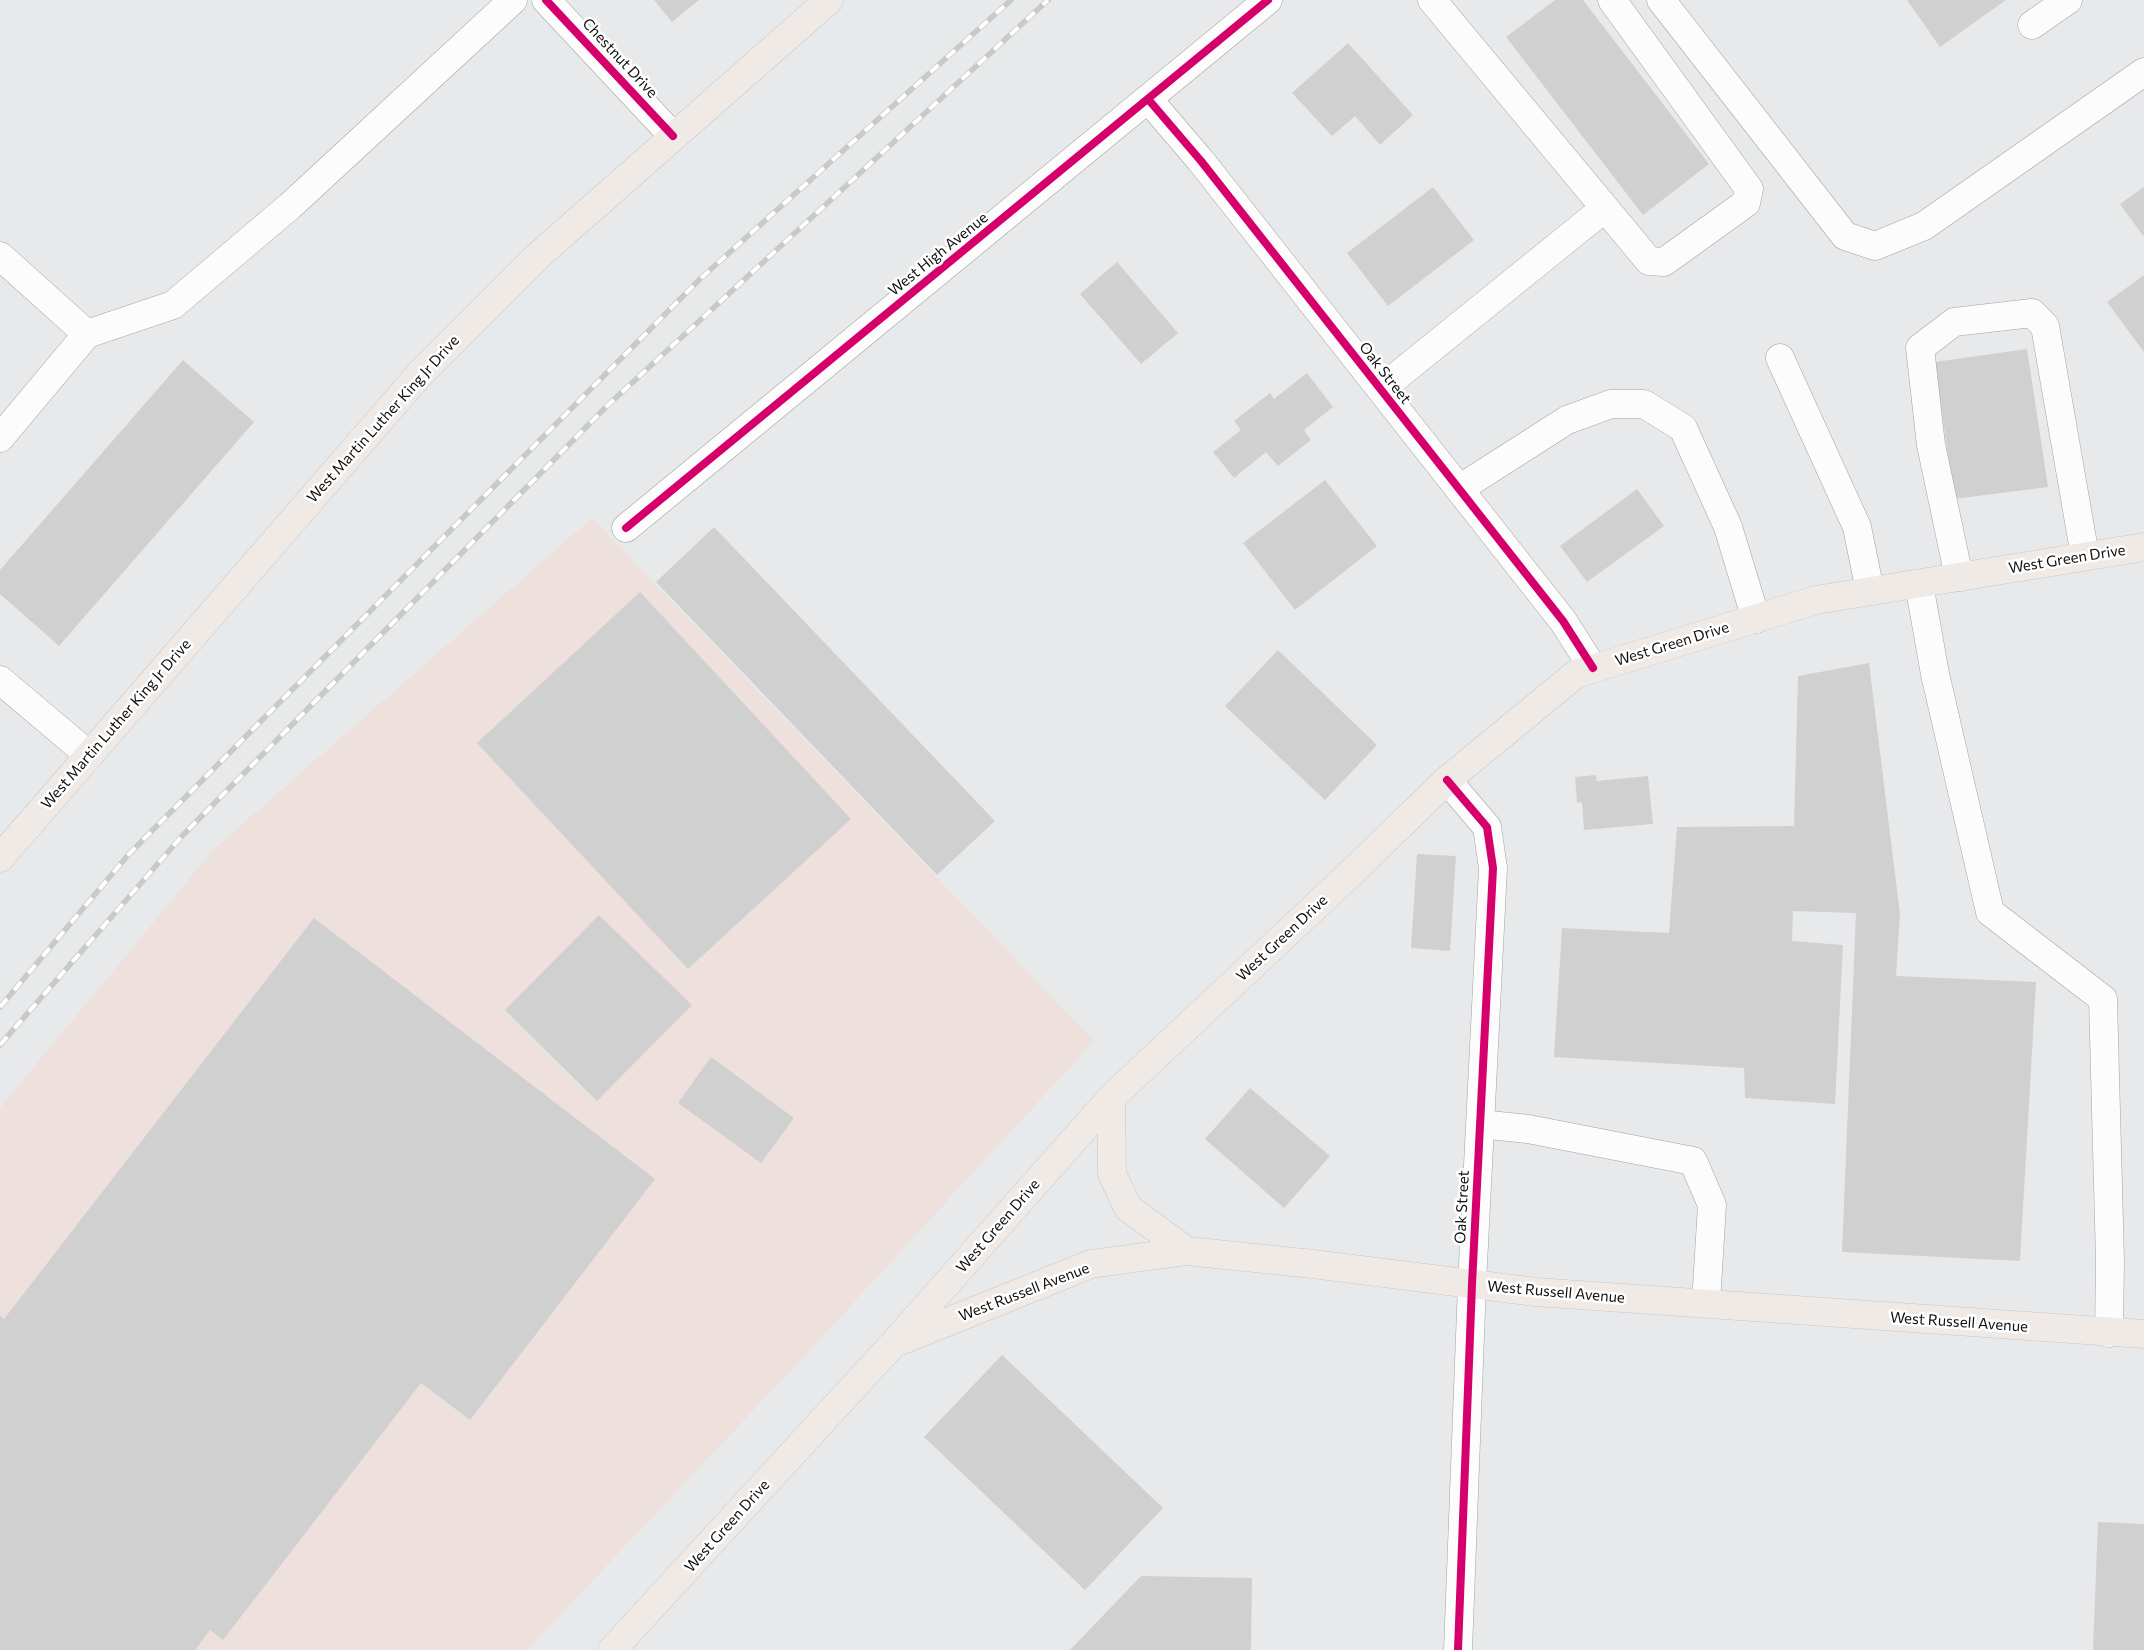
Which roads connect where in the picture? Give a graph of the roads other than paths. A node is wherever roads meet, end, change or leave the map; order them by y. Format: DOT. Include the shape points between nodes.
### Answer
graph roads {
  1 [pos="513,0"];
  2 [pos="546,0"];
  3 [pos="829,0"];
  4 [pos="1268,0"];
  5 [pos="1432,0"];
  6 [pos="1612,0"];
  7 [pos="2068,0"];
  8 [pos="1666,6"];
  9 [pos="2032,25"];
  10 [pos="2144,72"];
  11 [pos="1148,99"];
  12 [pos="673,136"];
  13 [pos="1605,208"];
  14 [pos="0,256"];
  15 [pos="87,334"];
  16 [pos="1780,358"];
  17 [pos="1380,389"];
  18 [pos="0,438"];
  19 [pos="1458,489"];
  20 [pos="626,528"];
  21 [pos="2144,546"];
  22 [pos="2085,556"];
  23 [pos="1958,577"];
  24 [pos="1919,584"];
  25 [pos="1870,591"];
  26 [pos="1756,619"];
  27 [pos="1593,668"];
  28 [pos="0,680"];
  29 [pos="89,755"];
  30 [pos="1447,780"];
  31 [pos="0,858"];
  32 [pos="1111,1098"];
  33 [pos="1480,1124"];
  34 [pos="1187,1251"];
  35 [pos="1472,1284"];
  36 [pos="1706,1303"];
  37 [pos="2109,1333"];
  38 [pos="2144,1334"];
  39 [pos="894,1343"];
  40 [pos="612,1650"];
  41 [pos="1458,1650"];
  1 -- 15 [label="street" via="290,206 173,306"];
  2 -- 12 [label="street, Chestnut Drive"];
  3 -- 12 [label="main road, West Martin Luther King Jr Drive"];
  4 -- 11 [label="street, West High Avenue"];
  5 -- 13 [label="street"];
  6 -- 13 [label="street" via="1749,189 1746,203 1664,262 1649,261"];
  7 -- 9 [label="street"];
  8 -- 10 [label="street" via="1845,236 1875,246 1924,226"];
  11 -- 17 [label="street, Oak Street" via="1201,160"];
  11 -- 20 [label="street, West High Avenue"];
  12 -- 29 [label="main road, West Martin Luther King Jr Drive" via="539,254 419,375"];
  13 -- 17 [label="street"];
  14 -- 15 [label="street"];
  15 -- 18 [label="street"];
  16 -- 25 [label="street" via="1857,527"];
  17 -- 19 [label="street, Oak Street"];
  19 -- 26 [label="street" via="1567,420 1611,404 1644,404 1682,428 1728,527"];
  19 -- 27 [label="street, Oak Street" via="1563,621"];
  21 -- 22 [label="main road, West Green Drive"];
  22 -- 23 [label="main road, West Green Drive"];
  22 -- 23 [label="street" via="2044,326 2032,313 1954,322 1920,348 1932,444"];
  23 -- 24 [label="main road, West Green Drive"];
  24 -- 25 [label="main road, West Green Drive"];
  24 -- 37 [label="street" via="1935,674 1990,912 2103,999"];
  25 -- 26 [label="main road, West Green Drive" via="1816,600"];
  26 -- 27 [label="main road, West Green Drive"];
  27 -- 30 [label="main road, West Green Drive" via="1576,674"];
  28 -- 29 [label="street"];
  29 -- 31 [label="main road, West Martin Luther King Jr Drive"];
  30 -- 32 [label="main road, West Green Drive"];
  30 -- 33 [label="street, Oak Street" via="1487,827 1493,868"];
  32 -- 34 [label="main road" via="1112,1174 1128,1208"];
  32 -- 39 [label="main road, West Green Drive"];
  33 -- 35 [label="street, Oak Street"];
  33 -- 36 [label="street" via="1528,1129 1693,1161 1712,1205"];
  34 -- 35 [label="main road, West Russell Avenue"];
  34 -- 39 [label="main road, West Russell Avenue" via="1091,1264"];
  35 -- 36 [label="main road, West Russell Avenue" via="1536,1292"];
  35 -- 41 [label="street, Oak Street"];
  36 -- 37 [label="main road, West Russell Avenue"];
  37 -- 38 [label="main road, West Russell Avenue"];
  39 -- 40 [label="main road, West Green Drive"];
}
